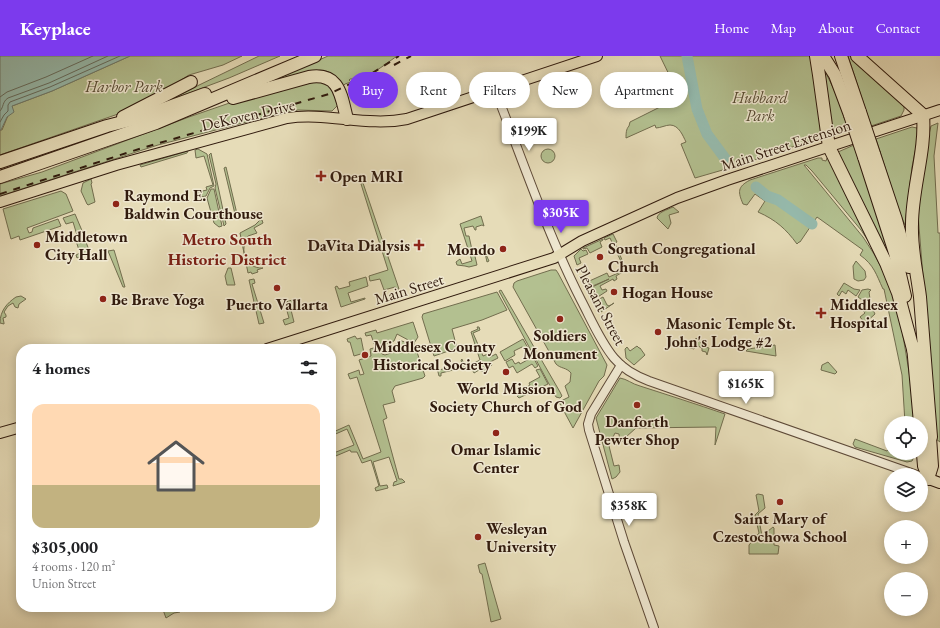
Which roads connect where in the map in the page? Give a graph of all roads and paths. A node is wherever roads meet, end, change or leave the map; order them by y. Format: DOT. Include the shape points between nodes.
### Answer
graph roads {
  1 [pos="296,56"];
  2 [pos="315,56"];
  3 [pos="597,56"];
  4 [pos="816,56"];
  5 [pos="823,56"];
  6 [pos="841,56"];
  7 [pos="857,56"];
  8 [pos="530,78"];
  9 [pos="191,82"];
  10 [pos="469,99"];
  11 [pos="502,108"];
  12 [pos="189,110"];
  13 [pos="940,110"];
  14 [pos="855,113"];
  15 [pos="923,116"];
  16 [pos="347,119"];
  17 [pos="107,126"];
  18 [pos="829,147"];
  19 [pos="0,162"];
  20 [pos="0,177"];
  21 [pos="0,202"];
  22 [pos="559,255"];
  23 [pos="283,344"];
  24 [pos="919,353"];
  25 [pos="621,365"];
  26 [pos="920,416"];
  27 [pos="924,416"];
  28 [pos="16,428"];
  29 [pos="0,433"];
  30 [pos="924,460"];
  31 [pos="897,468"];
  32 [pos="930,479"];
  33 [pos="654,628"];
  1 -- 17 [label="highway" via="170,108"];
  2 -- 12 [label="highway"];
  3 -- 8 [label="main road, DeKoven Drive"];
  4 -- 18 [label="highway"];
  5 -- 14 [label="highway"];
  6 -- 14 [label="highway"];
  7 -- 15 [label="highway"];
  9 -- 17 [label="highway"];
  10 -- 16 [label="main road, DeKoven Drive" via="400,120"];
  11 -- 22 [label="street, Pleasant Street"];
  12 -- 16 [label="highway" via="320,76 330,79 337,86"];
  12 -- 20 [label="highway"];
  13 -- 15 [label="main road, Main Street Extension"];
  14 -- 24 [label="highway, bridge" via="905,251 918,309"];
  15 -- 18 [label="main road, Main Street Extension"];
  15 -- 24 [label="highway" via="912,225"];
  16 -- 21 [label="main road, DeKoven Drive" via="315,116 287,118 116,165"];
  17 -- 19 [label="highway"];
  18 -- 22 [label="main road, Main Street Extension" via="677,198 582,241"];
  18 -- 24 [label="highway" via="886,263"];
  22 -- 23 [label="main road, Main Street"];
  22 -- 25 [label="street, Pleasant Street" via="601,339"];
  24 -- 26 [label="highway"];
  24 -- 27 [label="highway"];
  25 -- 31 [label="street, Pleasant Street" via="649,381"];
  25 -- 33 [label="street" via="591,414 588,424 624,542"];
  28 -- 29 [label="main road"];
  30 -- 32 [label="highway" via="924,466"];
}
